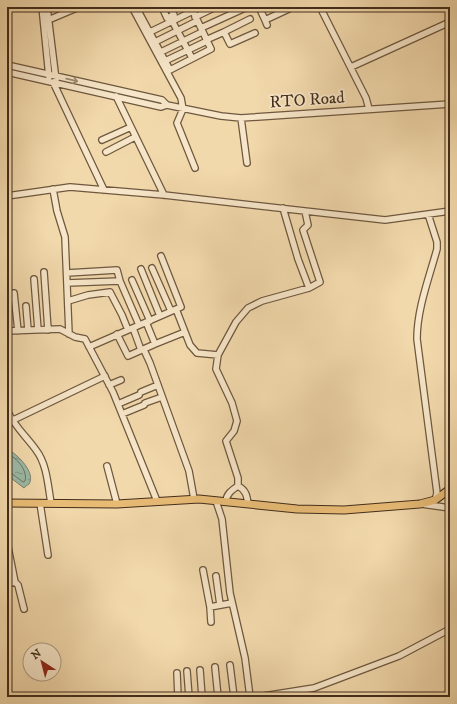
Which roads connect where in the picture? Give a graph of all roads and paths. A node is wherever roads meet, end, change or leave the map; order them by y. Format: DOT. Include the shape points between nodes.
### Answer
graph roads {
  1 [pos="42,7"];
  2 [pos="47,7"];
  3 [pos="79,7"];
  4 [pos="132,7"];
  5 [pos="136,7"];
  6 [pos="162,7"];
  7 [pos="170,7"];
  8 [pos="216,7"];
  9 [pos="259,7"];
  10 [pos="293,7"];
  11 [pos="320,7"];
  12 [pos="245,8"];
  13 [pos="194,14"];
  14 [pos="171,19"];
  15 [pos="250,19"];
  16 [pos="46,21"];
  17 [pos="450,22"];
  18 [pos="202,30"];
  19 [pos="178,31"];
  20 [pos="150,32"];
  21 [pos="224,32"];
  22 [pos="255,33"];
  23 [pos="207,40"];
  24 [pos="183,41"];
  25 [pos="155,42"];
  26 [pos="188,50"];
  27 [pos="160,52"];
  28 [pos="192,58"];
  29 [pos="166,61"];
  30 [pos="7,65"];
  31 [pos="351,67"];
  32 [pos="7,72"];
  33 [pos="49,75"];
  34 [pos="54,81"];
  35 [pos="90,87"];
  36 [pos="116,96"];
  37 [pos="450,104"];
  38 [pos="167,105"];
  39 [pos="183,109"];
  40 [pos="369,109"];
  41 [pos="241,118"];
  42 [pos="131,127"];
  43 [pos="135,137"];
  44 [pos="102,140"];
  45 [pos="106,152"];
  46 [pos="247,163"];
  47 [pos="195,168"];
  48 [pos="53,189"];
  49 [pos="104,190"];
  50 [pos="164,195"];
  51 [pos="7,196"];
  52 [pos="283,208"];
  53 [pos="305,211"];
  54 [pos="450,211"];
  55 [pos="428,214"];
  56 [pos="161,256"];
  57 [pos="152,268"];
  58 [pos="141,269"];
  59 [pos="44,272"];
  60 [pos="67,273"];
  61 [pos="34,279"];
  62 [pos="132,280"];
  63 [pos="120,281"];
  64 [pos="67,283"];
  65 [pos="309,288"];
  66 [pos="14,293"];
  67 [pos="68,301"];
  68 [pos="26,306"];
  69 [pos="173,310"];
  70 [pos="160,316"];
  71 [pos="148,321"];
  72 [pos="133,328"];
  73 [pos="28,330"];
  74 [pos="38,330"];
  75 [pos="48,330"];
  76 [pos="7,331"];
  77 [pos="18,331"];
  78 [pos="185,332"];
  79 [pos="69,334"];
  80 [pos="117,334"];
  81 [pos="155,344"];
  82 [pos="90,346"];
  83 [pos="142,350"];
  84 [pos="218,354"];
  85 [pos="105,376"];
  86 [pos="121,380"];
  87 [pos="109,385"];
  88 [pos="158,385"];
  89 [pos="162,397"];
  90 [pos="118,404"];
  91 [pos="7,410"];
  92 [pos="122,414"];
  93 [pos="9,422"];
  94 [pos="107,466"];
  95 [pos="238,486"];
  96 [pos="450,489"];
  97 [pos="194,499"];
  98 [pos="436,500"];
  99 [pos="157,501"];
  100 [pos="216,501"];
  101 [pos="7,502"];
  102 [pos="40,502"];
  103 [pos="226,502"];
  104 [pos="50,503"];
  105 [pos="117,504"];
  106 [pos="248,504"];
  107 [pos="420,504"];
  108 [pos="450,508"];
  109 [pos="7,542"];
  110 [pos="48,555"];
  111 [pos="204,570"];
  112 [pos="216,576"];
  113 [pos="15,582"];
  114 [pos="7,584"];
  115 [pos="232,603"];
  116 [pos="220,605"];
  117 [pos="210,607"];
  118 [pos="24,609"];
  119 [pos="211,622"];
  120 [pos="450,629"];
  121 [pos="230,665"];
  122 [pos="215,667"];
  123 [pos="200,670"];
  124 [pos="187,671"];
  125 [pos="177,673"];
  126 [pos="178,697"];
  127 [pos="189,697"];
  128 [pos="202,697"];
  129 [pos="218,697"];
  130 [pos="234,697"];
  131 [pos="250,697"];
  132 [pos="257,697"];
  1 -- 16 [label="street"];
  2 -- 16 [label="street"];
  3 -- 16 [label="street"];
  4 -- 39 [label="street" via="181,98"];
  5 -- 20 [label="street"];
  6 -- 14 [label="street"];
  7 -- 14 [label="street" via="174,15"];
  8 -- 13 [label="street"];
  9 -- 10 [label="street" via="266,22"];
  11 -- 31 [label="street"];
  12 -- 18 [label="street"];
  13 -- 14 [label="street"];
  13 -- 18 [label="street"];
  13 -- 19 [label="street"];
  14 -- 19 [label="street"];
  14 -- 20 [label="street"];
  15 -- 21 [label="street"];
  16 -- 33 [label="street"];
  16 -- 34 [label="street"];
  17 -- 31 [label="street"];
  18 -- 23 [label="street"];
  18 -- 24 [label="street"];
  19 -- 24 [label="street"];
  19 -- 25 [label="street"];
  20 -- 25 [label="street"];
  21 -- 22 [label="street" via="230,44"];
  21 -- 23 [label="street"];
  23 -- 26 [label="street"];
  23 -- 28 [label="street" via="211,49"];
  24 -- 26 [label="street"];
  24 -- 27 [label="street"];
  25 -- 27 [label="street"];
  26 -- 28 [label="street"];
  26 -- 29 [label="street"];
  27 -- 29 [label="street"];
  28 -- 29 [label="street" via="170,70"];
  30 -- 33 [label="street, RTO Road"];
  31 -- 40 [label="street"];
  32 -- 34 [label="street, RTO Road"];
  33 -- 34 [label="street, RTO Road"];
  34 -- 35 [label="street, RTO Road"];
  34 -- 49 [label="street"];
  35 -- 36 [label="street, RTO Road"];
  35 -- 38 [label="street, RTO Road" via="162,100"];
  36 -- 38 [label="street, RTO Road" via="161,107"];
  36 -- 42 [label="street"];
  37 -- 40 [label="street, RTO Road"];
  38 -- 39 [label="street, RTO Road"];
  39 -- 41 [label="street, RTO Road"];
  39 -- 47 [label="street" via="177,123"];
  40 -- 41 [label="street, RTO Road"];
  41 -- 46 [label="street"];
  42 -- 43 [label="street"];
  42 -- 44 [label="street"];
  43 -- 45 [label="street"];
  43 -- 50 [label="street"];
  48 -- 49 [label="street" via="70,187"];
  48 -- 51 [label="street"];
  48 -- 60 [label="street" via="66,237"];
  49 -- 50 [label="street"];
  50 -- 52 [label="street"];
  52 -- 53 [label="street"];
  52 -- 65 [label="street"];
  53 -- 55 [label="street" via="385,220"];
  53 -- 65 [label="street" via="308,225 303,230 320,282"];
  54 -- 55 [label="street"];
  55 -- 98 [label="street" via="438,249 422,301 417,339"];
  56 -- 69 [label="street" via="181,307"];
  57 -- 69 [label="street"];
  58 -- 70 [label="street"];
  59 -- 75 [label="street"];
  60 -- 63 [label="street" via="117,270"];
  60 -- 64 [label="street"];
  61 -- 74 [label="street"];
  62 -- 71 [label="street"];
  63 -- 64 [label="street"];
  63 -- 72 [label="street"];
  64 -- 67 [label="street"];
  65 -- 84 [label="street" via="262,301 248,308 236,322"];
  66 -- 77 [label="street"];
  67 -- 72 [label="street" via="110,292 122,315"];
  67 -- 79 [label="street"];
  68 -- 73 [label="street"];
  69 -- 70 [label="street"];
  69 -- 78 [label="street"];
  70 -- 71 [label="street"];
  71 -- 72 [label="street"];
  71 -- 81 [label="street"];
  72 -- 80 [label="street"];
  72 -- 83 [label="street"];
  73 -- 74 [label="street"];
  73 -- 77 [label="street"];
  74 -- 75 [label="street"];
  75 -- 79 [label="street" via="60,329"];
  76 -- 77 [label="street"];
  78 -- 81 [label="street"];
  78 -- 84 [label="street" via="190,345 197,353"];
  79 -- 82 [label="street" via="75,338 85,339"];
  80 -- 82 [label="street"];
  80 -- 83 [label="street" via="128,356"];
  81 -- 83 [label="street"];
  82 -- 85 [label="street"];
  83 -- 88 [label="street"];
  84 -- 95 [label="street" via="216,369 232,403 237,421 226,441 238,478"];
  85 -- 87 [label="street"];
  85 -- 93 [label="street"];
  86 -- 87 [label="street"];
  87 -- 90 [label="street"];
  88 -- 89 [label="street"];
  88 -- 90 [label="street"];
  89 -- 92 [label="street"];
  89 -- 97 [label="street" via="189,471"];
  90 -- 92 [label="street"];
  91 -- 93 [label="street"];
  92 -- 99 [label="street"];
  93 -- 104 [label="street" via="37,450"];
  94 -- 105 [label="street"];
  95 -- 103 [label="street" via="230,492"];
  95 -- 106 [label="street" via="244,489"];
  96 -- 98 [label="main road"];
  97 -- 99 [label="main road"];
  97 -- 100 [label="main road"];
  98 -- 107 [label="main road"];
  99 -- 105 [label="main road"];
  100 -- 103 [label="main road"];
  100 -- 115 [label="street" via="222,518"];
  101 -- 102 [label="main road"];
  102 -- 104 [label="main road"];
  102 -- 110 [label="street"];
  103 -- 106 [label="main road"];
  104 -- 105 [label="main road"];
  106 -- 107 [label="main road" via="344,510"];
  107 -- 108 [label="street"];
  109 -- 113 [label="street"];
  111 -- 117 [label="street"];
  112 -- 116 [label="street"];
  113 -- 114 [label="street"];
  113 -- 118 [label="street"];
  115 -- 116 [label="street"];
  115 -- 131 [label="street" via="245,658"];
  116 -- 117 [label="street"];
  117 -- 119 [label="street"];
  120 -- 132 [label="street" via="399,656 314,688"];
  121 -- 130 [label="street"];
  122 -- 129 [label="street"];
  123 -- 128 [label="street"];
  124 -- 127 [label="street"];
  125 -- 126 [label="street"];
}
